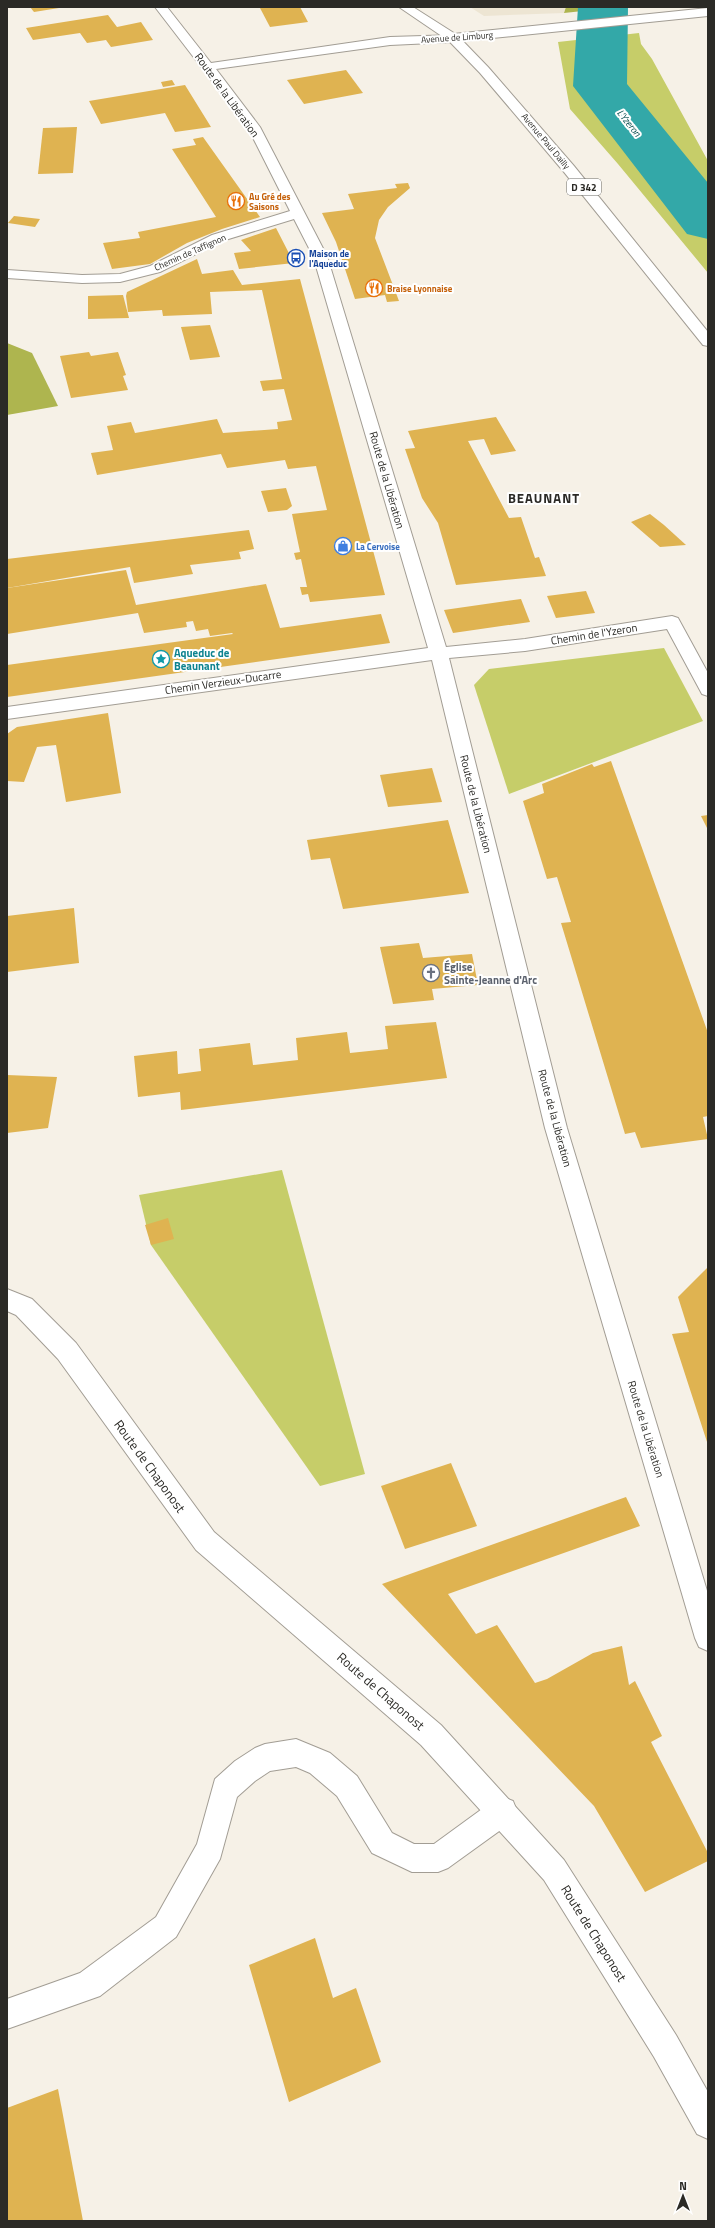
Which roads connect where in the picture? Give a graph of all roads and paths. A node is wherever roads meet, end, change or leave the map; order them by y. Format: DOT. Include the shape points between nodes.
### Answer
graph roads {
  1 [pos="162,7"];
  2 [pos="405,7"];
  3 [pos="708,12"];
  4 [pos="453,38"];
  5 [pos="206,67"];
  6 [pos="299,213"];
  7 [pos="7,274"];
  8 [pos="708,342"];
  9 [pos="439,654"];
  10 [pos="708,690"];
  11 [pos="7,713"];
  12 [pos="7,1300"];
  13 [pos="708,1638"];
  14 [pos="502,1811"];
  15 [pos="7,2014"];
  16 [pos="708,2123"];
  1 -- 5 [label="street, Route de la Libération"];
  2 -- 4 [label="street, D 342"];
  3 -- 4 [label="street, Avenue de Limburg"];
  4 -- 5 [label="street, Avenue de Limburg" via="390,41"];
  4 -- 8 [label="street, Avenue Paul Dailly / D 342" via="537,131"];
  5 -- 6 [label="street, Route de la Libération" via="254,127"];
  6 -- 7 [label="street, Chemin de Taffignon" via="217,238 155,269 120,278 82,279"];
  6 -- 9 [label="street, Route de la Libération" via="320,256 331,289"];
  9 -- 10 [label="street, Chemin de l'Yzeron" via="525,645 672,622"];
  9 -- 11 [label="street, Chemin Verzieux-Ducarre" via="399,657"];
  9 -- 13 [label="street, Route de la Libération" via="556,1128"];
  12 -- 14 [label="street, Route de Chaponost" via="24,1307 68,1351 205,1541 431,1735"];
  14 -- 15 [label="street" via="438,1858 412,1858 382,1843 347,1786 320,1763 296,1753 264,1758 225,1789 210,1849 166,1927 89,1985"];
  14 -- 16 [label="street, Route de Chaponost" via="554,1870 665,2046"];
}
